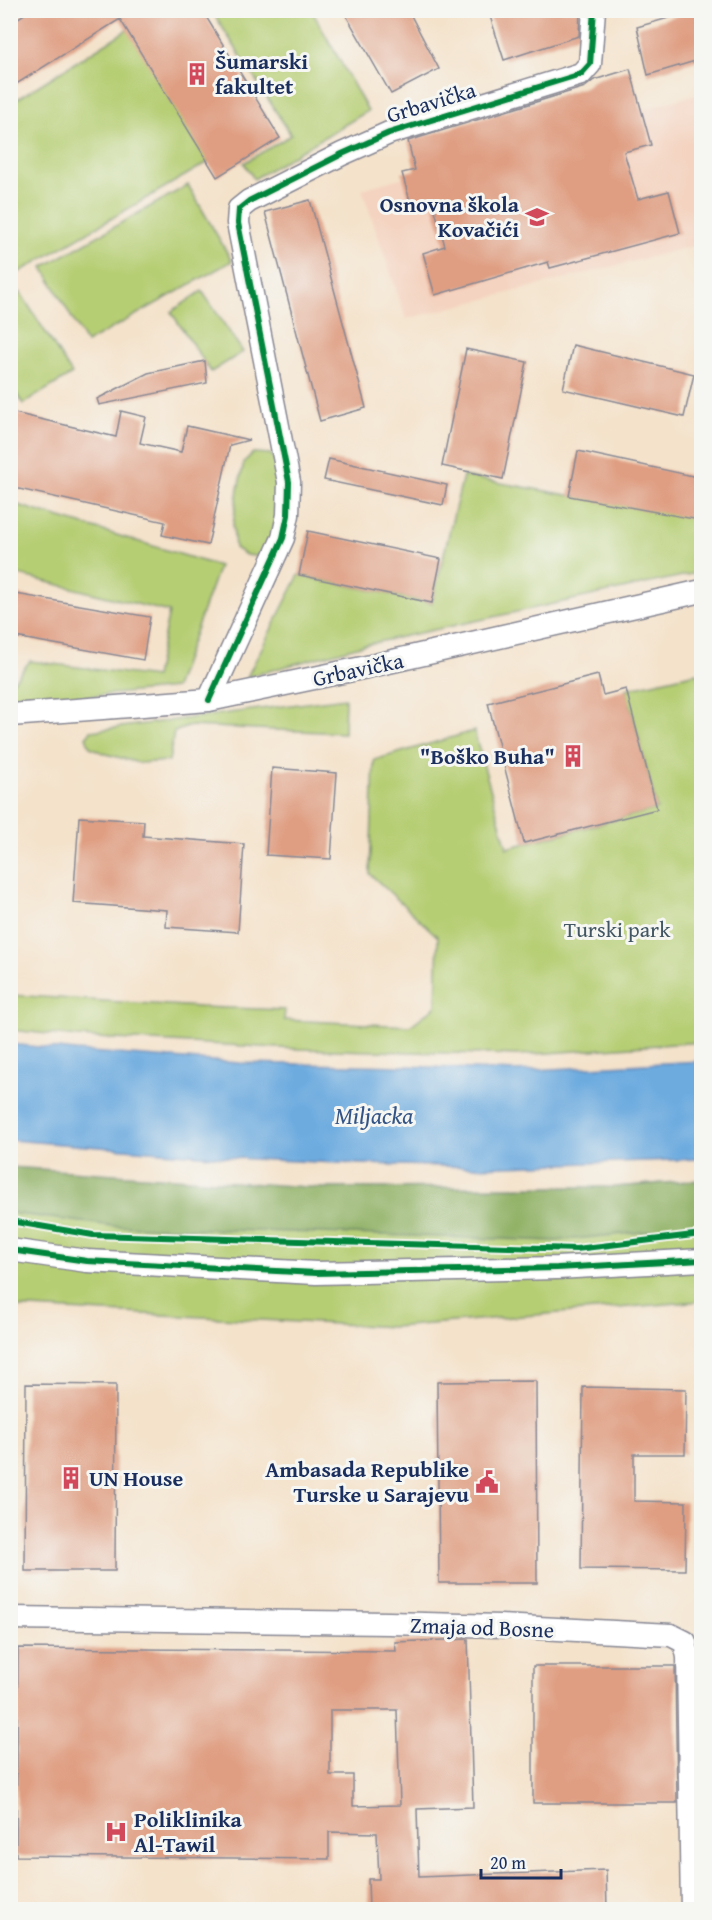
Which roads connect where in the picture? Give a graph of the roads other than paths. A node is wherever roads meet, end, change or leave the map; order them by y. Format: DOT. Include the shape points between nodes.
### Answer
graph roads {
  1 [pos="594,10"];
  2 [pos="702,591"];
  3 [pos="209,700"];
  4 [pos="10,716"];
  5 [pos="10,1250"];
  6 [pos="702,1260"];
  7 [pos="10,1618"];
  8 [pos="692,1910"];
  1 -- 3 [label="street, Grbavička" via="590,64 581,74 389,133 311,169 239,209 238,223 290,482 283,538"];
  2 -- 3 [label="street, Grbavička"];
  3 -- 4 [label="street, Grbavička"];
  5 -- 6 [label="street" via="87,1261 316,1273 557,1268"];
  7 -- 8 [label="street, Zmaja od Bosne" via="444,1625 671,1635 685,1642 688,1658"];
}
